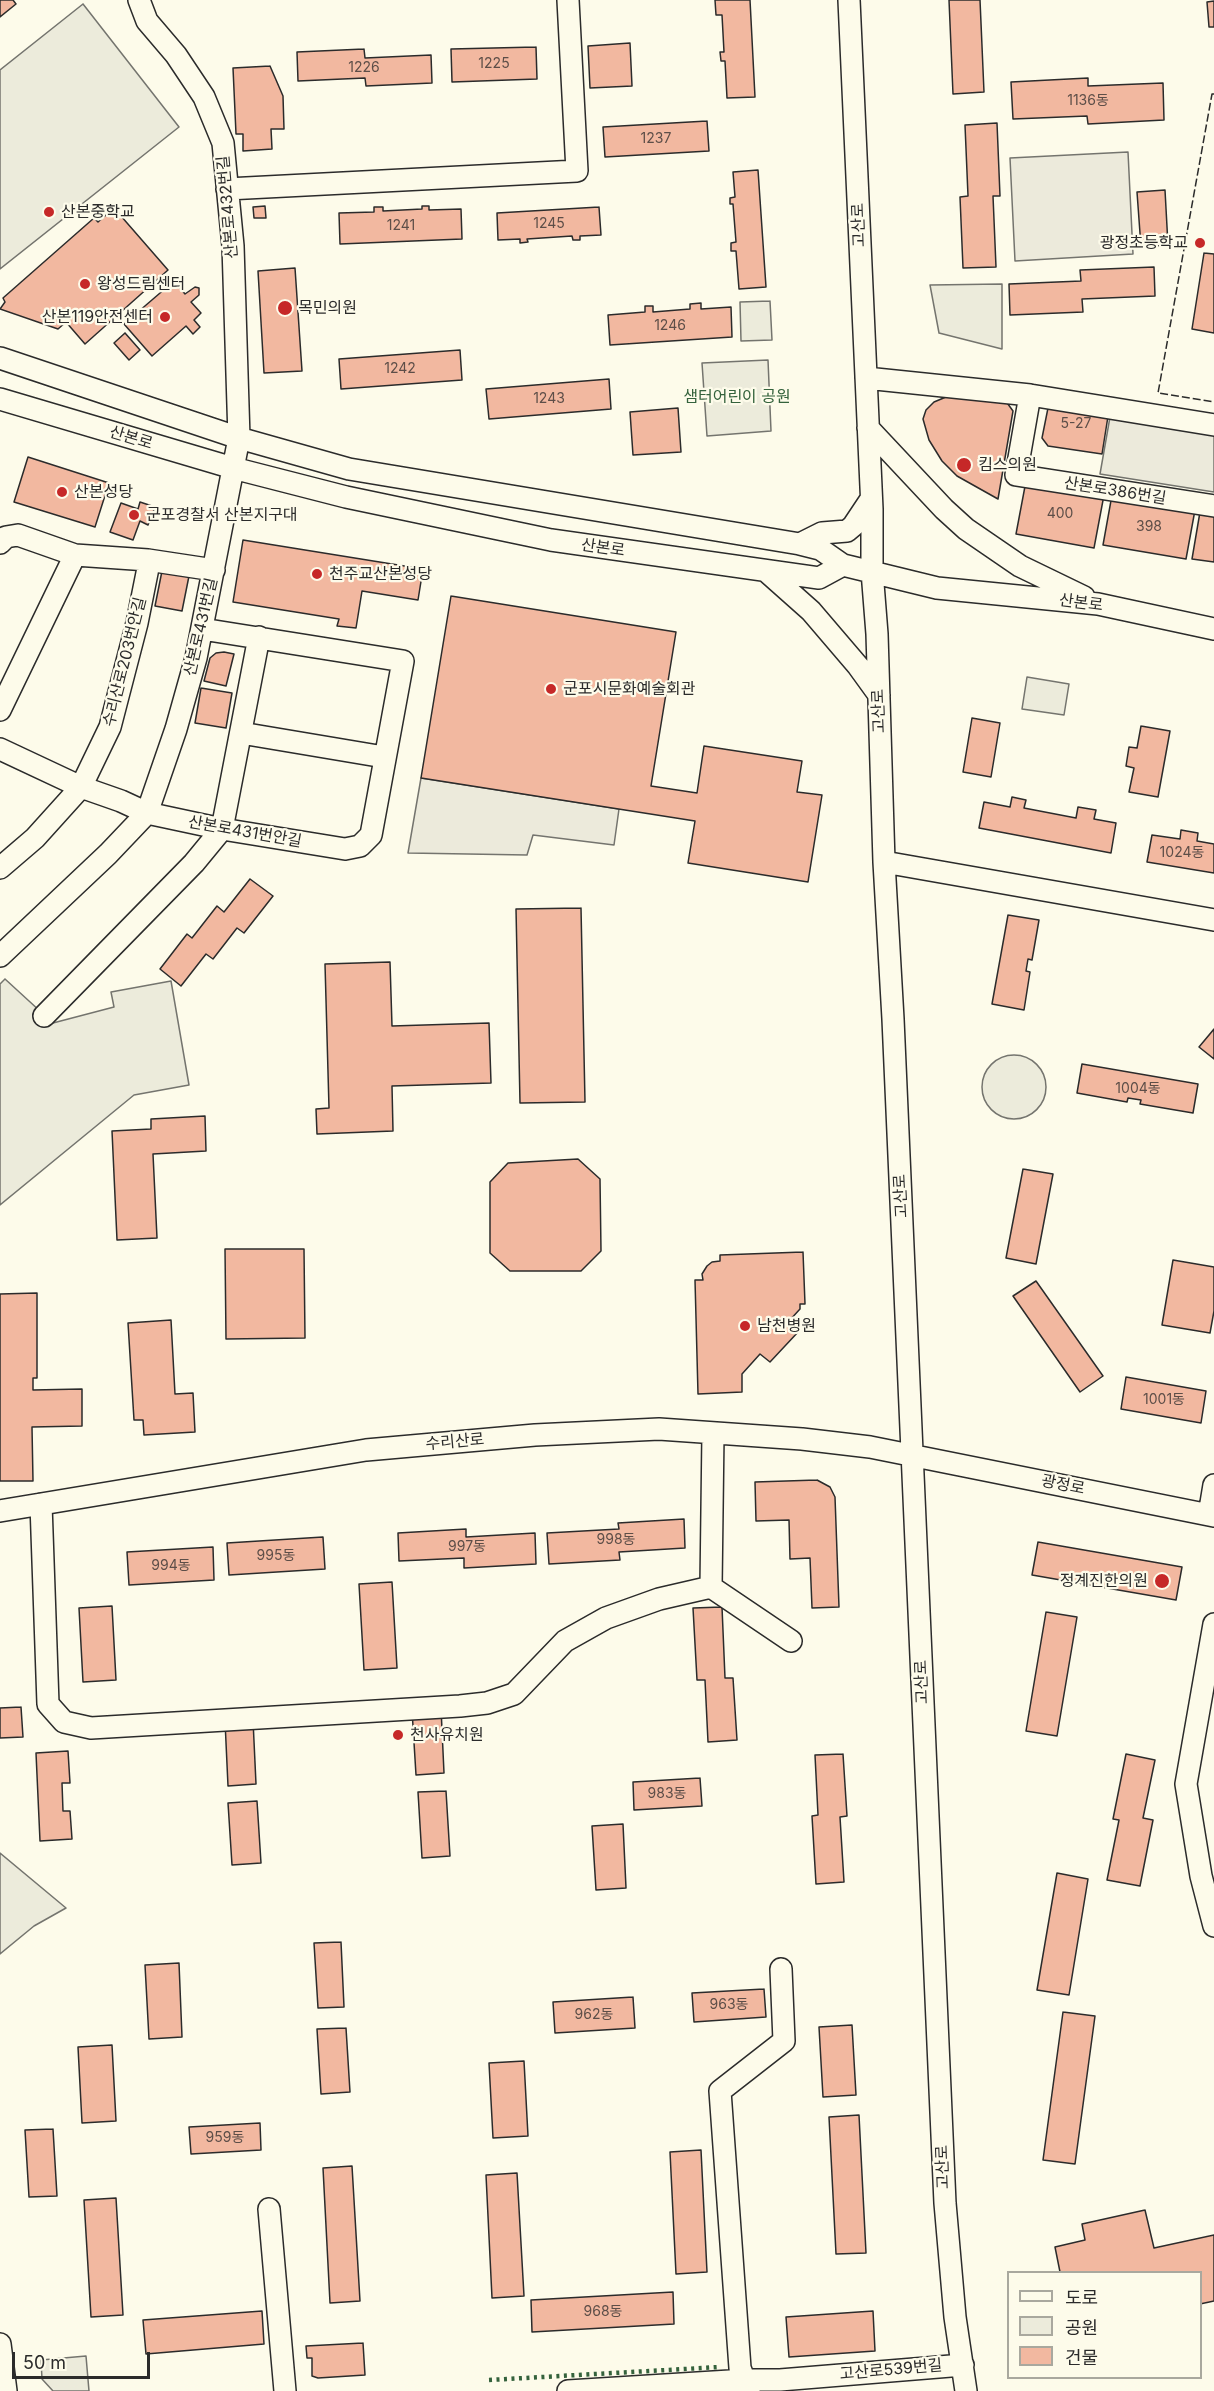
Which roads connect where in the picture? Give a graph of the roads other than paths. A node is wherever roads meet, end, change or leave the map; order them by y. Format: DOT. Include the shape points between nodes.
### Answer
graph roads {
  1 [pos="139,0"];
  2 [pos="568,0"];
  3 [pos="849,0"];
  4 [pos="227,189"];
  5 [pos="0,358"];
  6 [pos="866,378"];
  7 [pos="1030,395"];
  8 [pos="0,399"];
  9 [pos="1214,426"];
  10 [pos="868,428"];
  11 [pos="239,438"];
  12 [pos="233,468"];
  13 [pos="871,499"];
  14 [pos="1214,507"];
  15 [pos="0,543"];
  16 [pos="800,544"];
  17 [pos="75,555"];
  18 [pos="148,560"];
  19 [pos="843,565"];
  20 [pos="214,570"];
  21 [pos="766,571"];
  22 [pos="872,571"];
  23 [pos="1098,604"];
  24 [pos="202,629"];
  25 [pos="1214,629"];
  26 [pos="260,637"];
  27 [pos="879,695"];
  28 [pos="0,710"];
  29 [pos="241,733"];
  30 [pos="0,749"];
  31 [pos="384,757"];
  32 [pos="81,787"];
  33 [pos="147,813"];
  34 [pos="222,829"];
  35 [pos="884,862"];
  36 [pos="0,868"];
  37 [pos="1214,920"];
  38 [pos="0,956"];
  39 [pos="44,1016"];
  40 [pos="713,1433"];
  41 [pos="912,1454"];
  42 [pos="1214,1485"];
  43 [pos="41,1504"];
  44 [pos="0,1511"];
  45 [pos="1211,1515"];
  46 [pos="711,1587"];
  47 [pos="1214,1624"];
  48 [pos="791,1641"];
  49 [pos="1214,1926"];
  50 [pos="781,1969"];
  51 [pos="269,2209"];
  52 [pos="0,2344"];
  53 [pos="963,2365"];
  54 [pos="748,2385"];
  55 [pos="6,2391"];
  56 [pos="285,2391"];
  57 [pos="568,2391"];
  58 [pos="966,2391"];
  1 -- 4 [label="street, 산본로432번길" via="147,21 204,97 223,142"];
  2 -- 4 [label="street" via="577,171"];
  3 -- 6 [label="street, 고산로"];
  4 -- 11 [label="street, 산본로432번길" via="233,246"];
  5 -- 11 [label="street"];
  6 -- 7 [label="street"];
  6 -- 10 [label="street, 고산로"];
  7 -- 9 [label="street"];
  7 -- 14 [label="street, 산본로386번길" via="1016,475"];
  8 -- 12 [label="street, 산본로"];
  10 -- 13 [label="street, 고산로"];
  10 -- 23 [label="street" via="966,529 1020,566"];
  11 -- 12 [label="street, 산본로431번길"];
  11 -- 16 [label="street" via="349,469"];
  12 -- 20 [label="street, 산본로431번길"];
  12 -- 21 [label="street, 산본로" via="346,497 551,540"];
  13 -- 16 [label="street" via="847,531 822,533"];
  13 -- 22 [label="street, 고산로"];
  15 -- 17 [label="street" via="6,537 18,535"];
  16 -- 19 [label="street" via="820,549"];
  17 -- 18 [label="street"];
  17 -- 28 [label="street"];
  18 -- 20 [label="street"];
  18 -- 32 [label="street, 수리산로203번안길" via="110,728"];
  19 -- 21 [label="street, 산본로" via="819,578"];
  19 -- 22 [label="street, 산본로"];
  20 -- 24 [label="street, 산본로431번길"];
  21 -- 27 [label="street" via="811,611"];
  22 -- 23 [label="street, 산본로" via="937,588"];
  22 -- 27 [label="street, 고산로"];
  23 -- 25 [label="street, 산본로"];
  24 -- 26 [label="street"];
  24 -- 33 [label="street, 산본로431번길" via="176,729"];
  26 -- 29 [label="street"];
  26 -- 31 [label="street" via="403,661"];
  27 -- 35 [label="street, 고산로"];
  29 -- 31 [label="street"];
  29 -- 34 [label="street"];
  30 -- 32 [label="street"];
  31 -- 34 [label="street, 산본로431번안길" via="371,835 360,846 345,849"];
  32 -- 33 [label="street"];
  32 -- 36 [label="street, 수리산로203번안길" via="35,838"];
  33 -- 34 [label="street, 산본로431번안길"];
  33 -- 38 [label="street, 산본로431번길"];
  34 -- 39 [label="street" via="194,864"];
  35 -- 37 [label="street"];
  35 -- 41 [label="street, 고산로"];
  40 -- 41 [label="street, 수리산로" via="802,1439"];
  40 -- 43 [label="street, 수리산로" via="659,1429 536,1435 366,1450"];
  40 -- 46 [label="street"];
  41 -- 45 [label="street, 광정로"];
  41 -- 53 [label="street, 고산로" via="945,2203"];
  42 -- 45 [label="street"];
  43 -- 44 [label="street, 수리산로"];
  43 -- 46 [label="street" via="48,1704 64,1722 91,1728 488,1703 514,1694 565,1641 606,1618 659,1599"];
  46 -- 48 [label="street"];
  47 -- 49 [label="street" via="1186,1784 1201,1876"];
  50 -- 54 [label="street" via="784,2041 720,2091 740,2368"];
  51 -- 56 [label="street"];
  52 -- 55 [label="street"];
  53 -- 54 [label="street, 고산로539번길"];
  53 -- 58 [label="street, 고산로"];
  54 -- 57 [label="street, 고산로539번길"];
}
